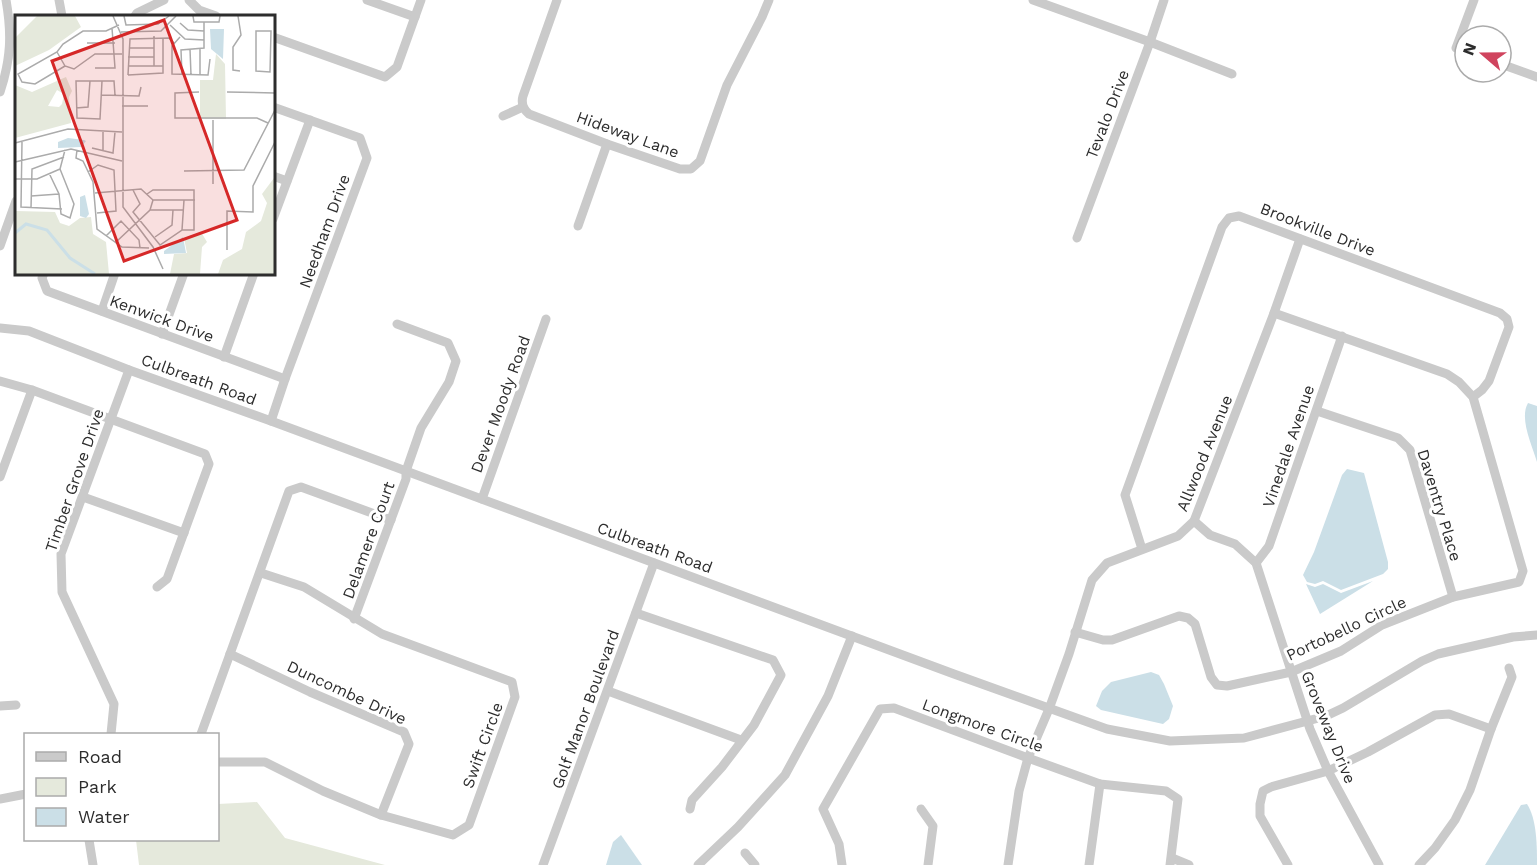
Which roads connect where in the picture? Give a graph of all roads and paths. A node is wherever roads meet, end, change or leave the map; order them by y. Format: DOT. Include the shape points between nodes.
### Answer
graph roads {
  1 [pos="6,0"];
  2 [pos="59,0"];
  3 [pos="164,0"];
  4 [pos="189,0"];
  5 [pos="368,0"];
  6 [pos="421,0"];
  7 [pos="557,0"];
  8 [pos="769,0"];
  9 [pos="1033,0"];
  10 [pos="1164,0"];
  11 [pos="1474,0"];
  12 [pos="62,15"];
  13 [pos="136,15"];
  14 [pos="213,15"];
  15 [pos="415,17"];
  16 [pos="1465,24"];
  17 [pos="274,37"];
  18 [pos="1150,42"];
  19 [pos="1513,68"];
  20 [pos="1232,74"];
  21 [pos="1537,77"];
  22 [pos="0,92"];
  23 [pos="274,107"];
  24 [pos="523,107"];
  25 [pos="503,116"];
  26 [pos="310,120"];
  27 [pos="607,144"];
  28 [pos="274,176"];
  29 [pos="287,181"];
  30 [pos="15,204"];
  31 [pos="274,216"];
  32 [pos="578,226"];
  33 [pos="1077,238"];
  34 [pos="1300,239"];
  35 [pos="0,246"];
  36 [pos="44,274"];
  37 [pos="115,274"];
  38 [pos="184,274"];
  39 [pos="254,274"];
  40 [pos="102,311"];
  41 [pos="1274,313"];
  42 [pos="546,320"];
  43 [pos="397,324"];
  44 [pos="0,328"];
  45 [pos="162,334"];
  46 [pos="1342,336"];
  47 [pos="224,357"];
  48 [pos="129,370"];
  49 [pos="285,379"];
  50 [pos="0,381"];
  51 [pos="32,390"];
  52 [pos="1473,397"];
  53 [pos="1317,411"];
  54 [pos="110,419"];
  55 [pos="272,421"];
  56 [pos="406,471"];
  57 [pos="0,477"];
  58 [pos="83,497"];
  59 [pos="482,499"];
  60 [pos="391,520"];
  61 [pos="1194,521"];
  62 [pos="184,533"];
  63 [pos="1142,549"];
  64 [pos="654,563"];
  65 [pos="1256,563"];
  66 [pos="261,573"];
  67 [pos="157,588"];
  68 [pos="1453,597"];
  69 [pos="636,613"];
  70 [pos="354,619"];
  71 [pos="1075,633"];
  72 [pos="1537,635"];
  73 [pos="852,636"];
  74 [pos="231,654"];
  75 [pos="1509,668"];
  76 [pos="1291,672"];
  77 [pos="608,691"];
  78 [pos="16,705"];
  79 [pos="0,706"];
  80 [pos="1048,709"];
  81 [pos="1308,721"];
  82 [pos="1491,729"];
  83 [pos="111,733"];
  84 [pos="202,733"];
  85 [pos="741,740"];
  86 [pos="1028,758"];
  87 [pos="219,762"];
  88 [pos="1328,771"];
  89 [pos="1101,784"];
  90 [pos="24,794"];
  91 [pos="0,800"];
  92 [pos="690,809"];
  93 [pos="921,810"];
  94 [pos="381,815"];
  95 [pos="89,841"];
  96 [pos="744,854"];
  97 [pos="1171,862"];
  98 [pos="1286,864"];
  99 [pos="93,865"];
  100 [pos="543,865"];
  101 [pos="698,865"];
  102 [pos="755,865"];
  103 [pos="842,865"];
  104 [pos="928,865"];
  105 [pos="1008,865"];
  106 [pos="1089,865"];
  107 [pos="1189,865"];
  108 [pos="1379,865"];
  109 [pos="1419,865"];
  1 -- 22 [label="street" via="10,51"];
  2 -- 12 [label="street"];
  3 -- 13 [label="street"];
  4 -- 14 [label="street" via="199,10"];
  5 -- 15 [label="street"];
  6 -- 15 [label="street"];
  7 -- 24 [label="street" via="523,96"];
  8 -- 27 [label="street, Hideway Lane" via="727,85 700,161 691,169 680,169"];
  9 -- 18 [label="street"];
  10 -- 18 [label="street, Tevalo Drive"];
  11 -- 16 [label="street"];
  15 -- 17 [label="street" via="397,67 385,77"];
  18 -- 20 [label="street"];
  18 -- 33 [label="street, Tevalo Drive"];
  19 -- 21 [label="street"];
  23 -- 26 [label="street, Needham Drive"];
  24 -- 25 [label="street"];
  24 -- 27 [label="street, Hideway Lane" via="529,114"];
  26 -- 29 [label="street"];
  26 -- 49 [label="street, Needham Drive" via="360,138 366,158"];
  27 -- 32 [label="street"];
  28 -- 29 [label="street"];
  29 -- 31 [label="street"];
  30 -- 35 [label="street"];
  34 -- 41 [label="street, Allwood Avenue"];
  34 -- 52 [label="street, Brookville Drive" via="1500,312 1509,327 1489,381"];
  34 -- 63 [label="street, Brookville Drive" via="1239,216 1229,218 1222,227 1125,495"];
  36 -- 40 [label="street, Kenwick Drive" via="47,291"];
  37 -- 40 [label="street"];
  38 -- 45 [label="street"];
  39 -- 47 [label="street"];
  40 -- 45 [label="street, Kenwick Drive"];
  41 -- 46 [label="street"];
  41 -- 61 [label="street, Allwood Avenue"];
  42 -- 59 [label="street, Dever Moody Road"];
  43 -- 56 [label="street, Delamere Court" via="448,343 456,361 449,382 421,428"];
  44 -- 48 [label="street, Culbreath Road" via="29,331"];
  45 -- 47 [label="street, Kenwick Drive"];
  46 -- 52 [label="street" via="1446,374"];
  46 -- 53 [label="street, Vinedale Avenue"];
  47 -- 49 [label="street, Kenwick Drive"];
  48 -- 54 [label="street, Timber Grove Drive"];
  48 -- 55 [label="street, Culbreath Road"];
  49 -- 55 [label="street, Needham Drive"];
  50 -- 51 [label="street"];
  51 -- 54 [label="street"];
  51 -- 57 [label="street"];
  52 -- 68 [label="street, Portobello Circle" via="1523,571 1519,582"];
  53 -- 65 [label="street, Vinedale Avenue" via="1269,546"];
  53 -- 68 [label="street, Daventry Place" via="1398,438 1410,450"];
  54 -- 58 [label="street, Timber Grove Drive"];
  54 -- 62 [label="street" via="205,454 209,464"];
  55 -- 56 [label="street, Culbreath Road"];
  56 -- 59 [label="street, Culbreath Road"];
  56 -- 60 [label="street, Delamere Court"];
  58 -- 62 [label="street"];
  58 -- 83 [label="street, Timber Grove Drive" via="61,554 62,592 114,704"];
  59 -- 64 [label="street, Culbreath Road"];
  60 -- 66 [label="street" via="302,487 289,491"];
  60 -- 70 [label="street, Delamere Court"];
  61 -- 63 [label="street, Allwood Avenue" via="1178,536"];
  61 -- 65 [label="street" via="1210,535 1235,544"];
  62 -- 67 [label="street" via="167,579"];
  63 -- 71 [label="street, Allwood Avenue" via="1107,563 1092,580"];
  64 -- 69 [label="street, Golf Manor Boulevard"];
  64 -- 73 [label="street, Culbreath Road"];
  65 -- 76 [label="street, Groveway Drive"];
  66 -- 70 [label="street, Swift Circle" via="304,587"];
  66 -- 74 [label="street"];
  68 -- 76 [label="street, Portobello Circle" via="1382,625 1341,651"];
  69 -- 77 [label="street, Golf Manor Boulevard"];
  69 -- 85 [label="street" via="773,660 781,675 754,725"];
  70 -- 94 [label="street, Swift Circle" via="381,634 512,682 515,697 469,825 453,835"];
  71 -- 76 [label="street, Portobello Circle" via="1113,640 1179,616 1195,624 1217,685"];
  71 -- 80 [label="street, Allwood Avenue"];
  72 -- 81 [label="street, Culbreath Road" via="1430,657 1343,708"];
  73 -- 80 [label="street, Culbreath Road"];
  73 -- 101 [label="street" via="828,696 785,775"];
  74 -- 84 [label="street"];
  74 -- 94 [label="street, Duncombe Drive" via="404,732 409,744"];
  75 -- 82 [label="street" via="1512,677"];
  76 -- 81 [label="street, Groveway Drive"];
  77 -- 85 [label="street"];
  77 -- 100 [label="street, Golf Manor Boulevard"];
  78 -- 79 [label="street"];
  80 -- 81 [label="street, Culbreath Road" via="1107,729 1170,741 1245,738"];
  80 -- 86 [label="street, Allwood Avenue"];
  81 -- 88 [label="street, Groveway Drive"];
  82 -- 88 [label="street" via="1449,714 1436,714"];
  82 -- 109 [label="street" via="1455,820"];
  85 -- 92 [label="street" via="692,800"];
  86 -- 89 [label="street, Longmore Circle"];
  86 -- 103 [label="street, Longmore Circle" via="894,708 880,710 823,809 839,844"];
  86 -- 105 [label="street, Allwood Avenue"];
  87 -- 94 [label="street, Swift Circle" via="265,762"];
  88 -- 98 [label="street" via="1263,791 1260,816"];
  88 -- 108 [label="street, Groveway Drive"];
  89 -- 97 [label="street, Longmore Circle" via="1166,791 1178,799"];
  89 -- 106 [label="street"];
  90 -- 91 [label="street"];
  93 -- 104 [label="street" via="933,826"];
  95 -- 99 [label="street"];
  96 -- 102 [label="street"];
  97 -- 107 [label="street"];
}
